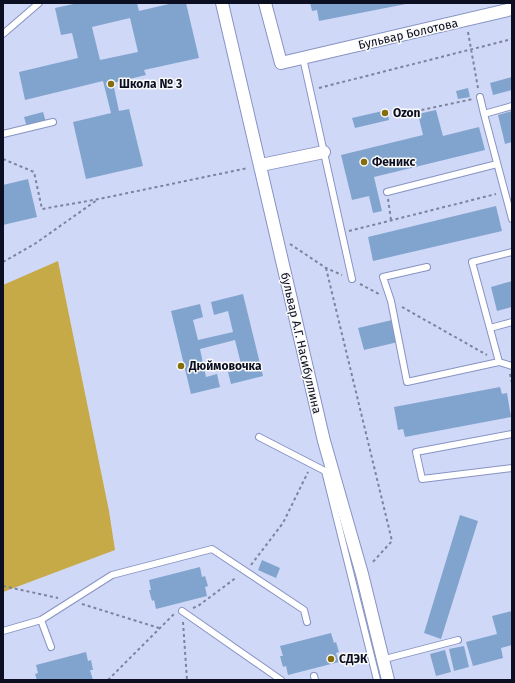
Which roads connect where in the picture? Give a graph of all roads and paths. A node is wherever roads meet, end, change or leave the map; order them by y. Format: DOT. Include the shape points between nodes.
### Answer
graph roads {
  1 [pos="39,3"];
  2 [pos="222,3"];
  3 [pos="265,3"];
  4 [pos="512,9"];
  5 [pos="466,20"];
  6 [pos="3,34"];
  7 [pos="512,39"];
  8 [pos="471,49"];
  9 [pos="303,58"];
  10 [pos="310,90"];
  11 [pos="480,97"];
  12 [pos="512,106"];
  13 [pos="484,114"];
  14 [pos="398,115"];
  15 [pos="53,122"];
  16 [pos="3,134"];
  17 [pos="324,152"];
  18 [pos="3,159"];
  19 [pos="498,164"];
  20 [pos="260,165"];
  21 [pos="387,192"];
  22 [pos="505,192"];
  23 [pos="99,199"];
  24 [pos="512,219"];
  25 [pos="391,220"];
  26 [pos="342,232"];
  27 [pos="276,235"];
  28 [pos="512,252"];
  29 [pos="3,262"];
  30 [pos="427,267"];
  31 [pos="326,268"];
  32 [pos="352,279"];
  33 [pos="391,301"];
  34 [pos="512,322"];
  35 [pos="490,328"];
  36 [pos="499,362"];
  37 [pos="512,366"];
  38 [pos="512,434"];
  39 [pos="259,437"];
  40 [pos="512,468"];
  41 [pos="362,574"];
  42 [pos="182,611"];
  43 [pos="42,620"];
  44 [pos="307,622"];
  45 [pos="3,631"];
  46 [pos="458,640"];
  47 [pos="51,647"];
  48 [pos="373,662"];
  49 [pos="187,680"];
  50 [pos="281,680"];
  51 [pos="377,680"];
  52 [pos="388,680"];
  1 -- 6 [label="lane"];
  2 -- 20 [label="street, бульвар А.Г. Насибуллина"];
  3 -- 9 [label="street, Бульвар Болотова" via="281,63"];
  4 -- 5 [label="street, Бульвар Болотова"];
  5 -- 8 [label="path"];
  5 -- 9 [label="street, Бульвар Болотова"];
  7 -- 8 [label="path"];
  8 -- 10 [label="path"];
  8 -- 11 [label="path"];
  9 -- 10 [label="lane"];
  10 -- 17 [label="lane"];
  11 -- 13 [label="lane"];
  11 -- 14 [label="path"];
  12 -- 13 [label="lane"];
  13 -- 19 [label="lane"];
  15 -- 16 [label="lane"];
  17 -- 20 [label="street"];
  17 -- 26 [label="lane"];
  18 -- 23 [label="path" via="34,172 42,209"];
  19 -- 21 [label="lane"];
  19 -- 22 [label="lane"];
  20 -- 23 [label="path"];
  20 -- 27 [label="street, бульвар А.Г. Насибуллина"];
  21 -- 25 [label="path"];
  22 -- 24 [label="lane"];
  22 -- 25 [label="path"];
  23 -- 29 [label="path" via="36,243"];
  25 -- 26 [label="path"];
  26 -- 32 [label="lane"];
  27 -- 31 [label="path"];
  27 -- 41 [label="street, бульвар А.Г. Насибуллина" via="324,441"];
  28 -- 35 [label="lane" via="472,262"];
  30 -- 33 [label="lane" via="383,277"];
  31 -- 32 [label="path"];
  31 -- 41 [label="path" via="392,541"];
  32 -- 33 [label="path"];
  33 -- 36 [label="path"];
  33 -- 36 [label="lane" via="407,382"];
  34 -- 35 [label="lane"];
  35 -- 36 [label="lane"];
  36 -- 37 [label="lane"];
  38 -- 40 [label="lane" via="416,452 422,479"];
  39 -- 48 [label="lane" via="325,471"];
  41 -- 52 [label="street, бульвар А.Г. Насибуллина"];
  42 -- 49 [label="path"];
  42 -- 50 [label="lane"];
  43 -- 44 [label="lane" via="112,575 212,549 304,610"];
  43 -- 45 [label="lane"];
  43 -- 47 [label="lane"];
  46 -- 48 [label="lane"];
  48 -- 51 [label="lane"];
}
